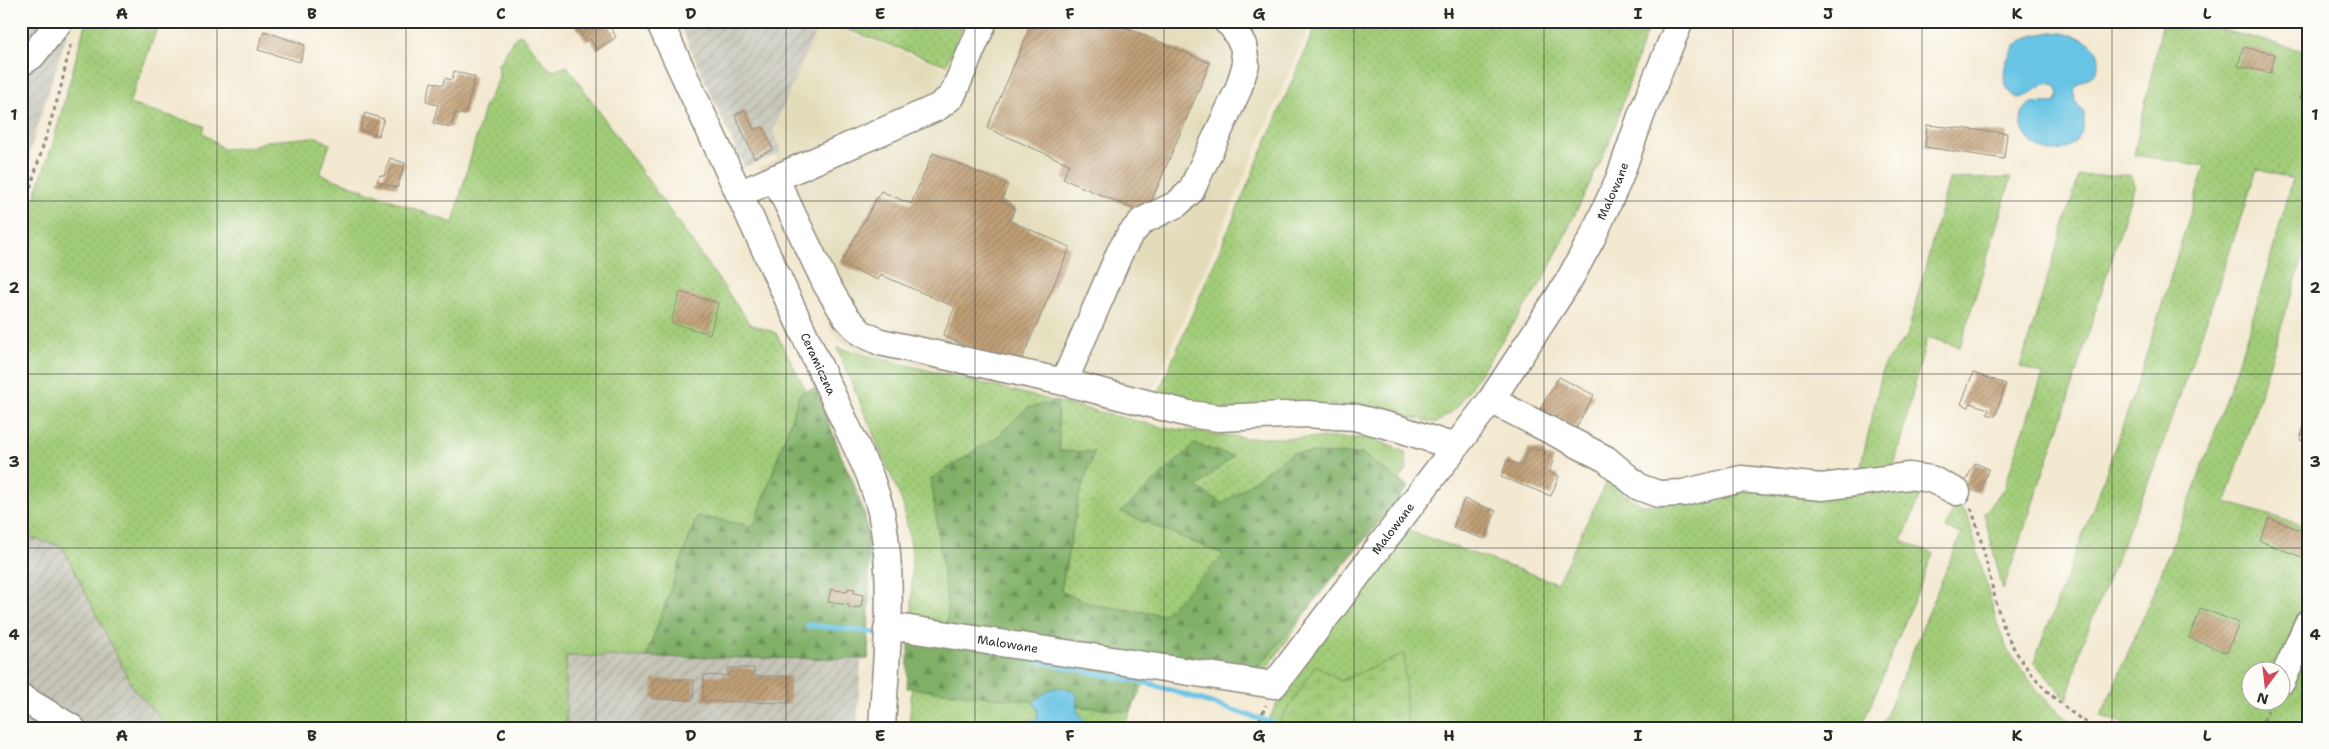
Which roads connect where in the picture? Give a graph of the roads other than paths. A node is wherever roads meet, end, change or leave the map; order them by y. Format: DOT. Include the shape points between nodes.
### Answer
graph roads {
  1 [pos="659,21"];
  2 [pos="984,21"];
  3 [pos="1226,21"];
  4 [pos="1680,21"];
  5 [pos="66,29"];
  6 [pos="21,63"];
  7 [pos="775,178"];
  8 [pos="739,194"];
  9 [pos="1064,382"];
  10 [pos="1491,400"];
  11 [pos="1456,447"];
  12 [pos="1957,492"];
  13 [pos="2308,623"];
  14 [pos="887,634"];
  15 [pos="2290,662"];
  16 [pos="21,696"];
  17 [pos="72,728"];
  18 [pos="882,728"];
  1 -- 8 [label="street, Ceramiczna"];
  2 -- 7 [label="street" via="952,96 938,107"];
  3 -- 9 [label="street" via="1243,45 1246,64 1238,90 1191,191 1177,204 1142,221 1129,236"];
  4 -- 10 [label="street, Malowane" via="1592,238 1537,332"];
  5 -- 6 [label="street"];
  7 -- 8 [label="street"];
  7 -- 9 [label="street" via="826,284 846,317 861,332 880,342"];
  8 -- 14 [label="street, Ceramiczna" via="870,476 882,514 887,548"];
  9 -- 11 [label="street" via="1189,414 1219,418 1305,414 1354,417"];
  10 -- 11 [label="street, Malowane"];
  10 -- 12 [label="street" via="1606,459 1638,487 1658,494 1684,493 1741,479 1822,487 1908,476 1931,479"];
  11 -- 14 [label="street, Malowane" via="1274,685 903,628"];
  13 -- 15 [label="street"];
  14 -- 18 [label="street, Ceramiczna"];
  16 -- 17 [label="street"];
}
